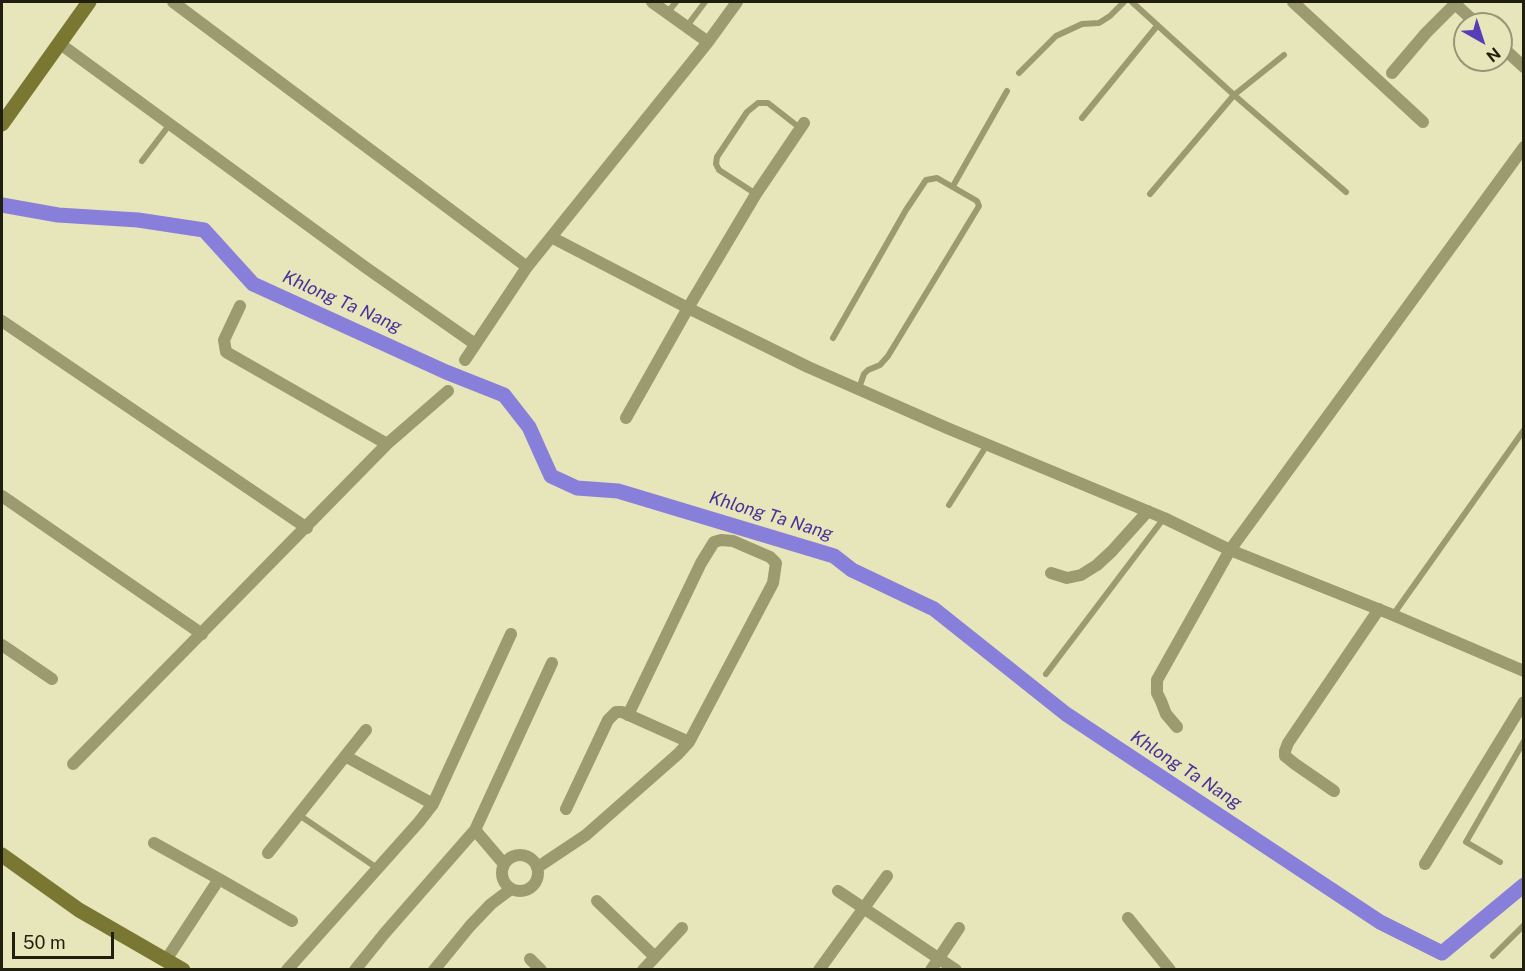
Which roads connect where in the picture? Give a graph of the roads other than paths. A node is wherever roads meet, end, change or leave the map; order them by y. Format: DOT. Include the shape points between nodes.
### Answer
graph roads {
  1 [pos="89,2"];
  2 [pos="173,2"];
  3 [pos="652,2"];
  4 [pos="676,2"];
  5 [pos="705,2"];
  6 [pos="737,2"];
  7 [pos="1124,2"];
  8 [pos="1132,2"];
  9 [pos="1293,2"];
  10 [pos="1454,3"];
  11 [pos="667,13"];
  12 [pos="1157,26"];
  13 [pos="686,27"];
  14 [pos="708,42"];
  15 [pos="59,43"];
  16 [pos="1284,55"];
  17 [pos="1019,73"];
  18 [pos="1392,73"];
  19 [pos="1006,91"];
  20 [pos="1234,95"];
  21 [pos="1082,118"];
  22 [pos="1423,122"];
  23 [pos="2,124"];
  24 [pos="171,124"];
  25 [pos="802,126"];
  26 [pos="1524,147"];
  27 [pos="142,161"];
  28 [pos="952,186"];
  29 [pos="1346,192"];
  30 [pos="756,194"];
  31 [pos="1150,194"];
  32 [pos="551,237"];
  33 [pos="527,267"];
  34 [pos="240,306"];
  35 [pos="688,308"];
  36 [pos="2,321"];
  37 [pos="833,338"];
  38 [pos="475,344"];
  39 [pos="465,360"];
  40 [pos="859,388"];
  41 [pos="448,391"];
  42 [pos="626,418"];
  43 [pos="1524,430"];
  44 [pos="387,444"];
  45 [pos="987,444"];
  46 [pos="2,496"];
  47 [pos="949,505"];
  48 [pos="1148,511"];
  49 [pos="1164,518"];
  50 [pos="307,528"];
  51 [pos="1230,550"];
  52 [pos="1051,573"];
  53 [pos="1379,609"];
  54 [pos="1393,615"];
  55 [pos="202,634"];
  56 [pos="511,634"];
  57 [pos="2,645"];
  58 [pos="552,663"];
  59 [pos="1524,671"];
  60 [pos="1046,674"];
  61 [pos="52,679"];
  62 [pos="1524,702"];
  63 [pos="628,715"];
  64 [pos="1177,727"];
  65 [pos="366,730"];
  66 [pos="1524,741"];
  67 [pos="689,742"];
  68 [pos="345,756"];
  69 [pos="74,764"];
  70 [pos="1334,791"];
  71 [pos="433,804"];
  72 [pos="566,809"];
  73 [pos="298,815"];
  74 [pos="476,831"];
  75 [pos="154,843"];
  76 [pos="268,853"];
  77 [pos="2,855"];
  78 [pos="1500,862"];
  79 [pos="504,864"];
  80 [pos="1425,864"];
  81 [pos="538,867"];
  82 [pos="378,868"];
  83 [pos="887,876"];
  84 [pos="219,879"];
  85 [pos="511,888"];
  86 [pos="838,891"];
  87 [pos="597,901"];
  88 [pos="864,908"];
  89 [pos="1128,918"];
  90 [pos="292,921"];
  91 [pos="1524,925"];
  92 [pos="682,928"];
  93 [pos="959,928"];
  94 [pos="1493,956"];
  95 [pos="655,957"];
  96 [pos="939,958"];
  97 [pos="530,959"];
  98 [pos="166,960"];
  99 [pos="183,969"];
  100 [pos="287,969"];
  101 [pos="355,969"];
  102 [pos="435,969"];
  103 [pos="541,969"];
  104 [pos="643,969"];
  105 [pos="819,969"];
  106 [pos="931,969"];
  107 [pos="956,969"];
  108 [pos="1170,969"];
  1 -- 15 [label="street"];
  2 -- 33 [label="street"];
  3 -- 11 [label="street"];
  4 -- 11 [label="lane"];
  5 -- 13 [label="lane"];
  6 -- 14 [label="street"];
  7 -- 17 [label="lane" via="1099,23 1082,24 1056,36"];
  8 -- 12 [label="lane"];
  9 -- 22 [label="street"];
  10 -- 18 [label="street"];
  11 -- 13 [label="street"];
  12 -- 20 [label="lane"];
  12 -- 21 [label="lane"];
  13 -- 14 [label="street"];
  14 -- 32 [label="street"];
  15 -- 23 [label="street"];
  15 -- 24 [label="street"];
  16 -- 20 [label="lane"];
  19 -- 28 [label="lane"];
  20 -- 29 [label="lane"];
  20 -- 31 [label="lane"];
  24 -- 27 [label="lane"];
  24 -- 38 [label="street"];
  25 -- 30 [label="street"];
  25 -- 30 [label="lane" via="768,103 758,103 747,112 717,156 719,170"];
  26 -- 51 [label="street"];
  28 -- 37 [label="lane" via="937,178 926,180"];
  28 -- 40 [label="lane" via="979,206 888,356 864,374"];
  30 -- 35 [label="street"];
  32 -- 33 [label="street"];
  32 -- 35 [label="street"];
  33 -- 38 [label="street"];
  34 -- 44 [label="street" via="224,340 226,352"];
  35 -- 40 [label="street" via="808,368"];
  35 -- 42 [label="street"];
  36 -- 50 [label="street"];
  38 -- 39 [label="street"];
  40 -- 45 [label="street"];
  41 -- 44 [label="street"];
  43 -- 54 [label="lane"];
  44 -- 50 [label="street"];
  45 -- 47 [label="lane"];
  45 -- 48 [label="street"];
  46 -- 55 [label="street"];
  48 -- 49 [label="street"];
  48 -- 52 [label="street" via="1089,570 1067,578"];
  49 -- 51 [label="street"];
  49 -- 60 [label="lane"];
  50 -- 55 [label="street"];
  51 -- 53 [label="street"];
  51 -- 64 [label="street" via="1157,680 1157,693"];
  53 -- 54 [label="street"];
  53 -- 70 [label="street" via="1285,751 1285,756"];
  54 -- 59 [label="street"];
  55 -- 69 [label="street"];
  56 -- 71 [label="street"];
  57 -- 61 [label="street"];
  58 -- 74 [label="street"];
  62 -- 80 [label="street"];
  63 -- 67 [label="street"];
  63 -- 67 [label="street" via="714,542 733,541 770,557 776,562 772,583"];
  63 -- 72 [label="street" via="616,712 608,720"];
  65 -- 68 [label="street"];
  66 -- 78 [label="lane" via="1466,842"];
  67 -- 81 [label="street" via="586,835"];
  68 -- 71 [label="street"];
  68 -- 73 [label="street"];
  71 -- 82 [label="street"];
  73 -- 76 [label="street"];
  73 -- 82 [label="lane"];
  74 -- 79 [label="street"];
  74 -- 101 [label="street"];
  75 -- 84 [label="street"];
  77 -- 98 [label="street" via="79,910"];
  79 -- 81 [label="street" via="523,854"];
  79 -- 85 [label="street" via="503,878"];
  81 -- 85 [label="street" via="532,887 518,891"];
  82 -- 100 [label="street"];
  83 -- 88 [label="street"];
  84 -- 90 [label="street"];
  84 -- 98 [label="street"];
  85 -- 102 [label="street" via="470,926"];
  86 -- 88 [label="street"];
  87 -- 95 [label="street"];
  88 -- 96 [label="street"];
  88 -- 105 [label="street"];
  89 -- 108 [label="street"];
  91 -- 94 [label="lane"];
  92 -- 95 [label="street"];
  93 -- 96 [label="street"];
  95 -- 104 [label="street"];
  96 -- 106 [label="street"];
  96 -- 107 [label="street"];
  97 -- 103 [label="street"];
  98 -- 99 [label="street"];
}
